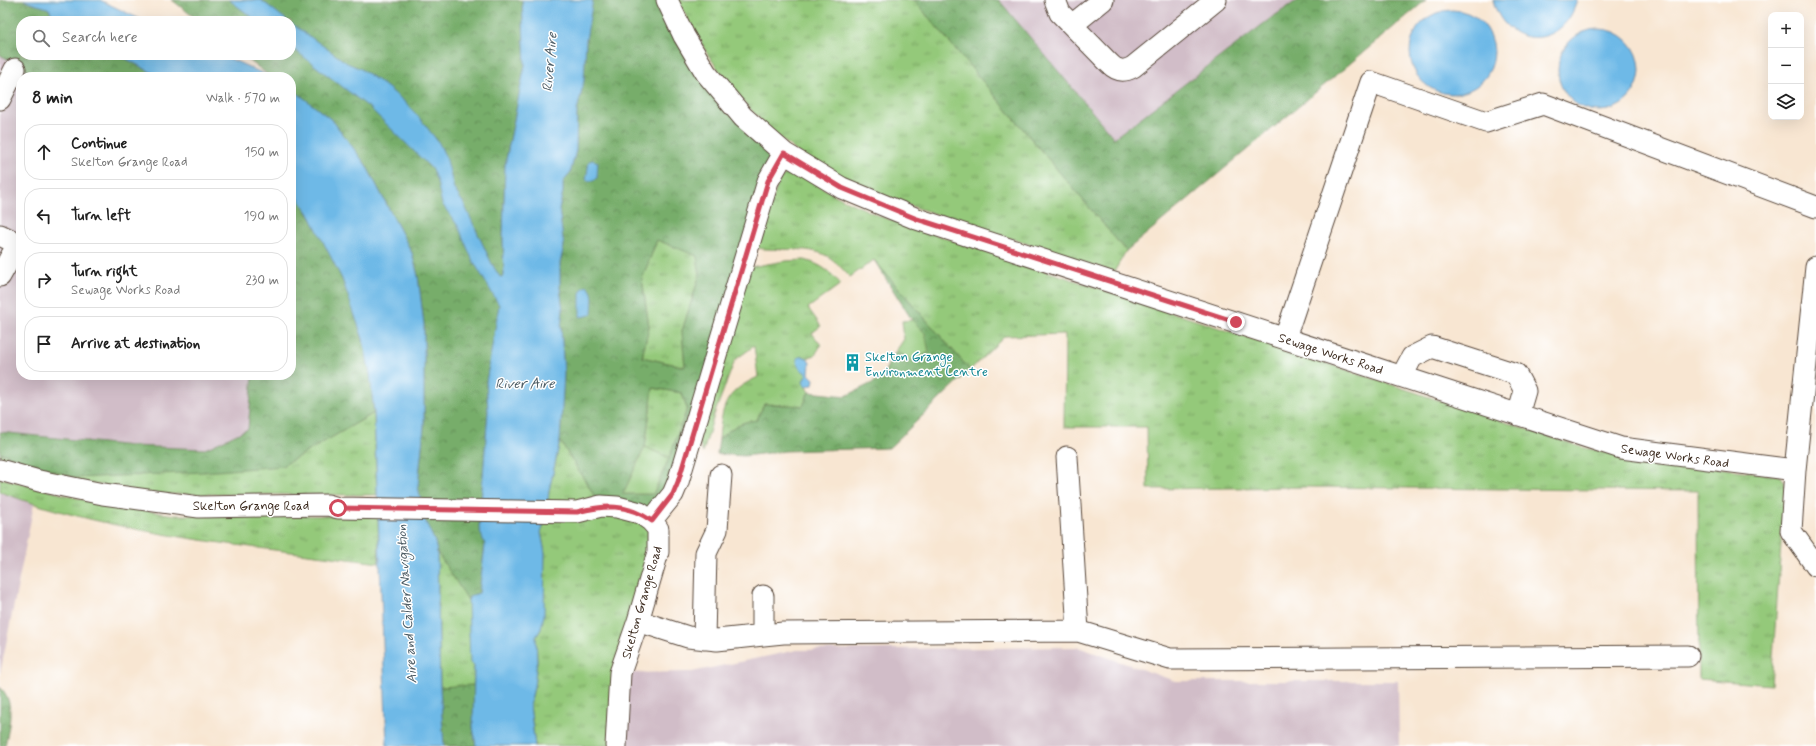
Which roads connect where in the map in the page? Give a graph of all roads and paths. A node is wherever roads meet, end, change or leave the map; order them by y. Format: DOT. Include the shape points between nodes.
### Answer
graph roads {
  1 [pos="667,0"];
  2 [pos="1054,0"];
  3 [pos="1103,0"];
  4 [pos="1216,0"];
  5 [pos="1072,25"];
  6 [pos="15,69"];
  7 [pos="0,99"];
  8 [pos="784,153"];
  9 [pos="1816,207"];
  10 [pos="13,241"];
  11 [pos="1816,267"];
  12 [pos="0,276"];
  13 [pos="1285,338"];
  14 [pos="1402,376"];
  15 [pos="1518,415"];
  16 [pos="1067,457"];
  17 [pos="0,470"];
  18 [pos="1794,470"];
  19 [pos="721,475"];
  20 [pos="652,521"];
  21 [pos="1816,566"];
  22 [pos="763,596"];
  23 [pos="638,621"];
  24 [pos="1078,631"];
  25 [pos="763,635"];
  26 [pos="704,638"];
  27 [pos="1688,656"];
  28 [pos="616,746"];
  1 -- 8 [label="lane, Sewage Works Road" via="706,73 743,117"];
  2 -- 5 [label="lane" via="1060,13"];
  3 -- 5 [label="lane"];
  4 -- 5 [label="lane" via="1129,70 1114,67"];
  6 -- 7 [label="lane"];
  8 -- 13 [label="lane, Sewage Works Road" via="842,188 917,219"];
  8 -- 20 [label="lane" via="768,181 678,482 673,494"];
  9 -- 13 [label="lane" via="1543,104 1486,122 1371,82"];
  10 -- 12 [label="lane"];
  11 -- 18 [label="lane"];
  13 -- 14 [label="lane, Sewage Works Road"];
  14 -- 15 [label="lane, Sewage Works Road"];
  14 -- 15 [label="lane" via="1412,357 1432,347 1516,374 1525,391"];
  15 -- 18 [label="lane, Sewage Works Road" via="1621,448"];
  16 -- 24 [label="lane"];
  17 -- 20 [label="lane, Skelton Grange Road" via="103,494 199,507 328,505 338,508 577,512 601,506 640,512"];
  18 -- 21 [label="lane" via="1791,531"];
  19 -- 26 [label="lane" via="717,530 706,553"];
  20 -- 23 [label="lane, Skelton Grange Road" via="658,529 658,552"];
  22 -- 25 [label="lane"];
  23 -- 26 [label="lane" via="688,637"];
  23 -- 28 [label="lane, Skelton Grange Road" via="620,673"];
  24 -- 25 [label="lane"];
  24 -- 27 [label="lane" via="1170,660"];
  25 -- 26 [label="lane" via="717,640"];
}
